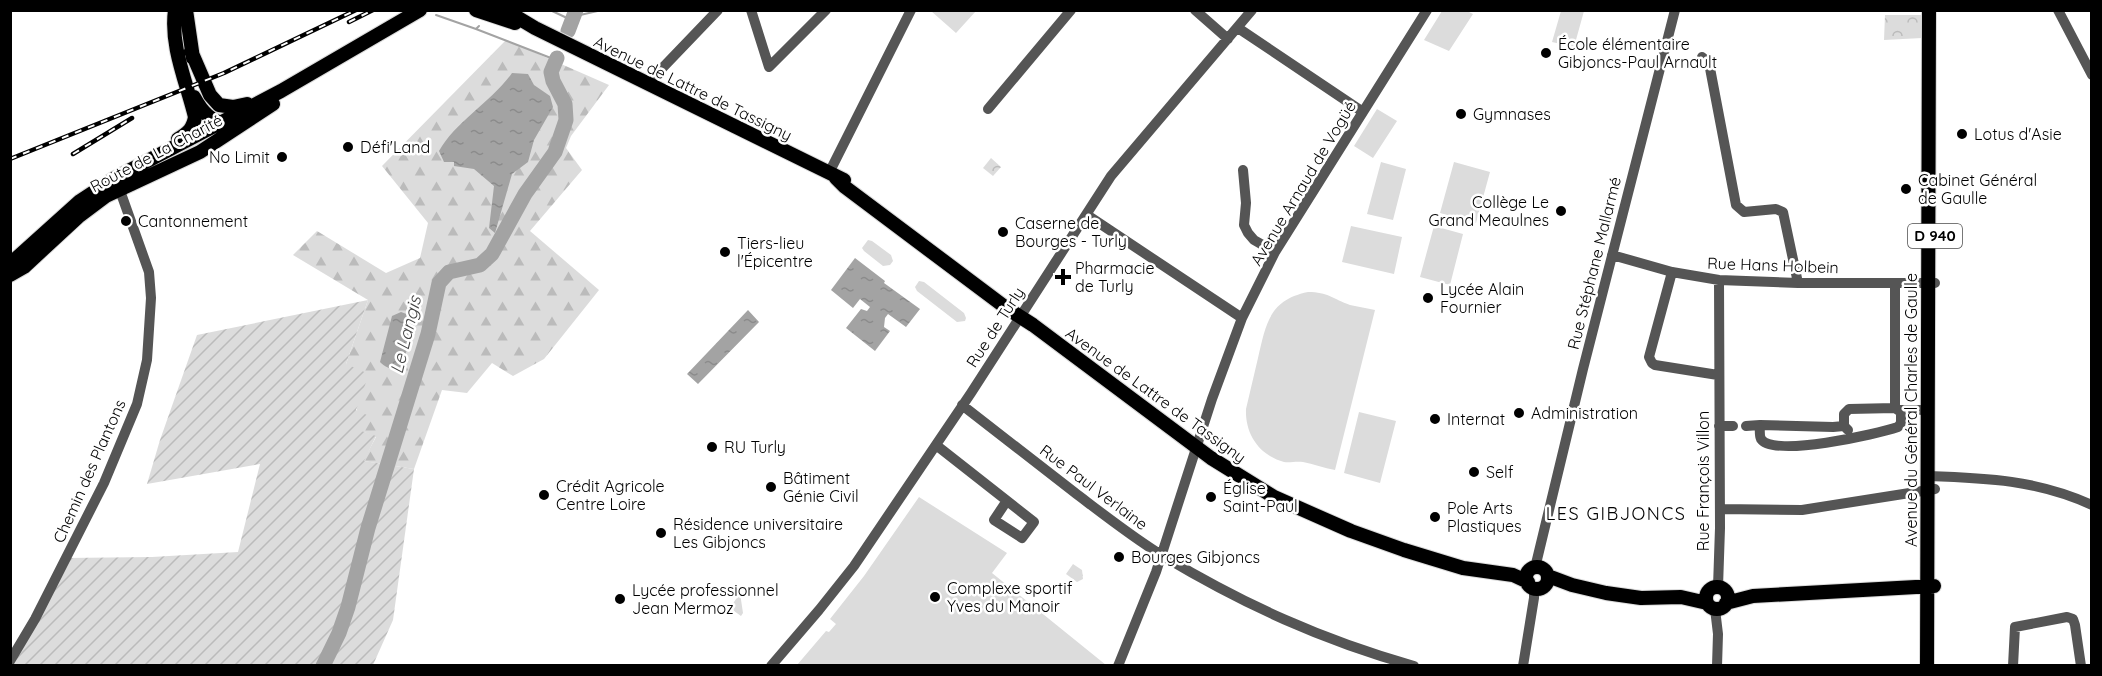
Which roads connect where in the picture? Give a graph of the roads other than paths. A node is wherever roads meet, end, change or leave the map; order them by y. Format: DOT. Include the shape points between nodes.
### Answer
graph roads {
  1 [pos="175,10"];
  2 [pos="186,10"];
  3 [pos="420,10"];
  4 [pos="476,10"];
  5 [pos="505,10"];
  6 [pos="718,10"];
  7 [pos="751,10"];
  8 [pos="826,10"];
  9 [pos="911,10"];
  10 [pos="1071,10"];
  11 [pos="1195,10"];
  12 [pos="1252,10"];
  13 [pos="1428,10"];
  14 [pos="1675,10"];
  15 [pos="1929,10"];
  16 [pos="1936,10"];
  17 [pos="2058,10"];
  18 [pos="1238,27"];
  19 [pos="535,28"];
  20 [pos="1228,39"];
  21 [pos="176,41"];
  22 [pos="353,49"];
  23 [pos="190,51"];
  24 [pos="1702,57"];
  25 [pos="2091,75"];
  26 [pos="648,84"];
  27 [pos="987,109"];
  28 [pos="1363,112"];
  29 [pos="213,124"];
  30 [pos="244,124"];
  31 [pos="1243,170"];
  32 [pos="149,175"];
  33 [pos="832,176"];
  34 [pos="118,183"];
  35 [pos="1087,215"];
  36 [pos="1275,252"];
  37 [pos="1612,255"];
  38 [pos="10,264"];
  39 [pos="1672,272"];
  40 [pos="10,275"];
  41 [pos="1719,280"];
  42 [pos="1798,283"];
  43 [pos="1932,283"];
  44 [pos="1895,284"];
  45 [pos="1021,316"];
  46 [pos="1242,318"];
  47 [pos="1718,375"];
  48 [pos="962,405"];
  49 [pos="1897,409"];
  50 [pos="1920,410"];
  51 [pos="1760,425"];
  52 [pos="1719,426"];
  53 [pos="1733,426"];
  54 [pos="1746,426"];
  55 [pos="1844,426"];
  56 [pos="1853,437"];
  57 [pos="936,444"];
  58 [pos="1197,448"];
  59 [pos="1932,483"];
  60 [pos="1006,502"];
  61 [pos="2091,505"];
  62 [pos="1720,509"];
  63 [pos="1162,555"];
  64 [pos="1537,581"];
  65 [pos="1930,586"];
  66 [pos="1717,597"];
  67 [pos="10,637"];
  68 [pos="22,643"];
  69 [pos="10,661"];
  70 [pos="771,666"];
  71 [pos="1118,666"];
  72 [pos="1414,666"];
  73 [pos="1523,666"];
  74 [pos="1717,666"];
  75 [pos="1927,666"];
  76 [pos="1934,666"];
  77 [pos="2013,666"];
  78 [pos="2081,666"];
  1 -- 21 [label="main road"];
  2 -- 23 [label="main road"];
  3 -- 22 [label="main road, Route de La Charité"];
  4 -- 19 [label="main road, Avenue de Lattre de Tassigny"];
  5 -- 19 [label="main road, Avenue de Lattre de Tassigny"];
  6 -- 26 [label="street"];
  7 -- 8 [label="street" via="765,69"];
  9 -- 33 [label="street"];
  10 -- 27 [label="street"];
  11 -- 20 [label="street"];
  12 -- 18 [label="street, Rue de Turly"];
  13 -- 28 [label="street, Avenue Arnaud de Vogüé"];
  14 -- 37 [label="street, Rue Stéphane Mallarmé"];
  15 -- 43 [label="main road, Avenue du Général Charles de Gaulle / D 940"];
  16 -- 43 [label="main road, Avenue du Général Charles de Gaulle / D 940"];
  17 -- 25 [label="street"];
  18 -- 20 [label="street, Rue de Turly"];
  18 -- 28 [label="street"];
  19 -- 26 [label="main road, Avenue de Lattre de Tassigny"];
  20 -- 35 [label="street, Rue de Turly" via="1111,177"];
  21 -- 29 [label="main road" via="191,90"];
  21 -- 34 [label="main road" via="194,124 189,132"];
  22 -- 23 [label="main road" via="332,56 244,106 233,107 219,105 210,95"];
  22 -- 29 [label="main road, Route de La Charité" via="281,91"];
  22 -- 30 [label="main road, Route de La Charité"];
  23 -- 29 [label="main road" via="213,112"];
  24 -- 42 [label="street" via="1709,63 1736,205 1744,212 1783,212"];
  26 -- 33 [label="main road, Avenue de Lattre de Tassigny"];
  28 -- 36 [label="street, Avenue Arnaud de Vogüé"];
  29 -- 30 [label="main road"];
  29 -- 32 [label="main road" via="205,136"];
  29 -- 34 [label="main road, Route de La Charité"];
  30 -- 32 [label="main road, Route de La Charité" via="200,152"];
  31 -- 36 [label="street" via="1244,225 1254,240"];
  32 -- 34 [label="main road, Route de La Charité"];
  33 -- 45 [label="main road, Avenue de Lattre de Tassigny"];
  34 -- 38 [label="main road, Route de La Charité" via="80,201"];
  34 -- 40 [label="main road, Route de La Charité"];
  34 -- 68 [label="street, Chemin des Plantons" via="149,272 147,360 137,404 104,483"];
  35 -- 45 [label="street, Rue de Turly"];
  35 -- 46 [label="street"];
  36 -- 46 [label="street, Avenue Arnaud de Vogüé"];
  37 -- 39 [label="street, Rue Hans Holbein"];
  37 -- 64 [label="street, Rue Stéphane Mallarmé" via="1545,524"];
  39 -- 41 [label="street, Rue Hans Holbein"];
  39 -- 47 [label="street" via="1650,361"];
  41 -- 42 [label="street, Rue Hans Holbein"];
  41 -- 47 [label="street, Rue François Villon"];
  42 -- 44 [label="street, Rue Hans Holbein"];
  43 -- 44 [label="street, Rue Hans Holbein"];
  43 -- 59 [label="main road, Avenue du Général Charles de Gaulle / D 940"];
  44 -- 49 [label="street"];
  45 -- 48 [label="street, Rue de Turly"];
  45 -- 58 [label="main road, Avenue de Lattre de Tassigny"];
  46 -- 58 [label="street, Avenue Arnaud de Vogüé"];
  47 -- 52 [label="street, Rue François Villon"];
  48 -- 57 [label="street, Rue de Turly"];
  48 -- 63 [label="street, Rue Paul Verlaine"];
  49 -- 50 [label="street"];
  49 -- 55 [label="street" via="1849,409 1844,414"];
  49 -- 56 [label="street" via="1901,418 1898,427"];
  51 -- 54 [label="street"];
  51 -- 55 [label="street"];
  51 -- 56 [label="street" via="1761,440 1770,445 1807,446"];
  52 -- 53 [label="street"];
  52 -- 62 [label="street, Rue François Villon"];
  55 -- 56 [label="street"];
  57 -- 60 [label="street"];
  57 -- 70 [label="street, Rue de Turly" via="854,566"];
  58 -- 63 [label="street, Avenue Arnaud de Vogüé"];
  58 -- 64 [label="main road, Avenue de Lattre de Tassigny" via="1274,497 1351,531 1463,568"];
  59 -- 61 [label="street" via="2016,481 2071,495"];
  59 -- 62 [label="street" via="1802,510"];
  59 -- 65 [label="main road, Avenue du Général Charles de Gaulle / D 940"];
  62 -- 66 [label="street, Rue François Villon"];
  63 -- 71 [label="street, Avenue Arnaud de Vogüé"];
  63 -- 72 [label="street, Rue Paul Verlaine" via="1263,611 1343,644"];
  64 -- 66 [label="main road, Avenue de Lattre de Tassigny" via="1641,598"];
  64 -- 73 [label="street, Rue Stéphane Mallarmé"];
  65 -- 66 [label="main road, Avenue de Lattre de Tassigny"];
  65 -- 75 [label="main road, Avenue du Général Charles de Gaulle / D 940"];
  65 -- 76 [label="main road, Avenue du Général Charles de Gaulle / D 940"];
  66 -- 74 [label="street, Rue François Villon"];
  67 -- 68 [label="street"];
  68 -- 69 [label="street, Chemin des Plantons"];
  77 -- 78 [label="street" via="2015,627 2067,617 2075,626"];
}
